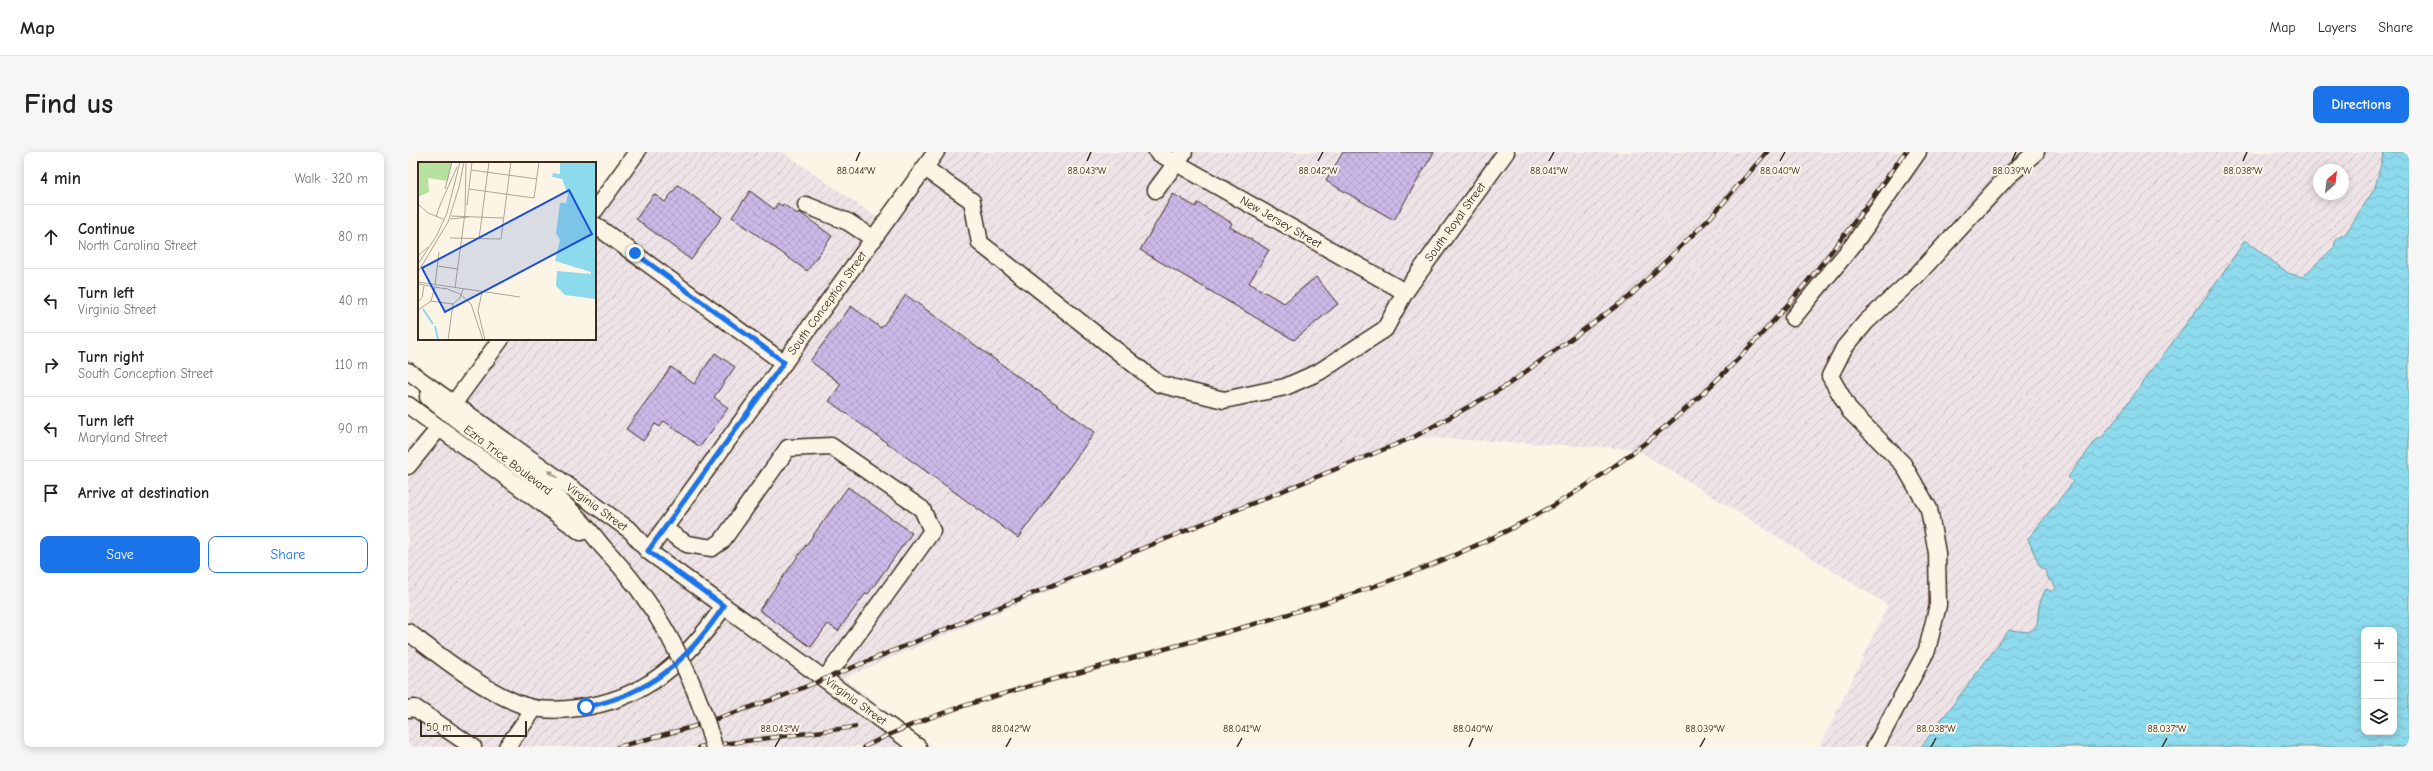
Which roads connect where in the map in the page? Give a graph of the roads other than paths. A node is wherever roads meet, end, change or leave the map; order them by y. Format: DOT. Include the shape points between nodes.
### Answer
graph roads {
  1 [pos="637,152"];
  2 [pos="936,152"];
  3 [pos="1157,152"];
  4 [pos="1506,152"];
  5 [pos="1918,152"];
  6 [pos="2036,152"];
  7 [pos="1180,157"];
  8 [pos="925,168"];
  9 [pos="1156,190"];
  10 [pos="806,205"];
  11 [pos="596,209"];
  12 [pos="596,226"];
  13 [pos="874,239"];
  14 [pos="1405,292"];
  15 [pos="1793,318"];
  16 [pos="500,340"];
  17 [pos="784,362"];
  18 [pos="408,371"];
  19 [pos="408,379"];
  20 [pos="408,395"];
  21 [pos="454,403"];
  22 [pos="408,406"];
  23 [pos="439,428"];
  24 [pos="408,466"];
  25 [pos="536,480"];
  26 [pos="664,529"];
  27 [pos="602,546"];
  28 [pos="648,551"];
  29 [pos="724,606"];
  30 [pos="408,632"];
  31 [pos="825,679"];
  32 [pos="408,709"];
  33 [pos="534,709"];
  34 [pos="914,746"];
  35 [pos="473,747"];
  36 [pos="507,747"];
  37 [pos="714,747"];
  38 [pos="1875,747"];
  1 -- 11 [label="street"];
  2 -- 8 [label="street, South Conception Street"];
  3 -- 7 [label="street, New Jersey Street"];
  4 -- 14 [label="street, South Royal Street"];
  5 -- 15 [label="street" via="1852,245"];
  6 -- 38 [label="street" via="2006,177 1916,276 1866,322 1844,348 1830,376 1850,411 1903,464 1929,510 1937,553 1938,605 1927,650"];
  7 -- 9 [label="street"];
  7 -- 14 [label="street, New Jersey Street"];
  8 -- 13 [label="street, South Conception Street"];
  8 -- 14 [label="street, South Royal Street" via="972,201 980,243 1159,384 1224,400 1285,387 1319,372 1385,329"];
  10 -- 13 [label="street" via="848,222"];
  12 -- 17 [label="street"];
  13 -- 17 [label="street, South Conception Street"];
  16 -- 21 [label="street"];
  17 -- 26 [label="street, South Conception Street"];
  18 -- 21 [label="street, Virginia Street"];
  19 -- 25 [label="street, Ezra Trice Boulevard" via="466,428"];
  20 -- 25 [label="street" via="513,471"];
  28 -- 21 [label="street, Virginia Street, one-way" via="631,531"];
  22 -- 23 [label="street"];
  23 -- 24 [label="street"];
  23 -- 27 [label="street, Ezra Trice Boulevard"];
  25 -- 27 [label="street, Ezra Trice Boulevard" via="588,526"];
  26 -- 28 [label="street, South Conception Street"];
  26 -- 31 [label="street" via="687,544 712,548 722,541 788,448 831,446 922,509 932,531"];
  27 -- 37 [label="street, Ezra Trice Boulevard, bridge" via="637,586 670,637 700,703"];
  28 -- 29 [label="street, Virginia Street"];
  29 -- 31 [label="street, Virginia Street"];
  29 -- 33 [label="street" via="686,655 648,686 614,701 593,706 558,710"];
  30 -- 33 [label="street" via="480,685"];
  31 -- 34 [label="street, Virginia Street"];
  32 -- 35 [label="street" via="414,708"];
  33 -- 36 [label="street"];
}
